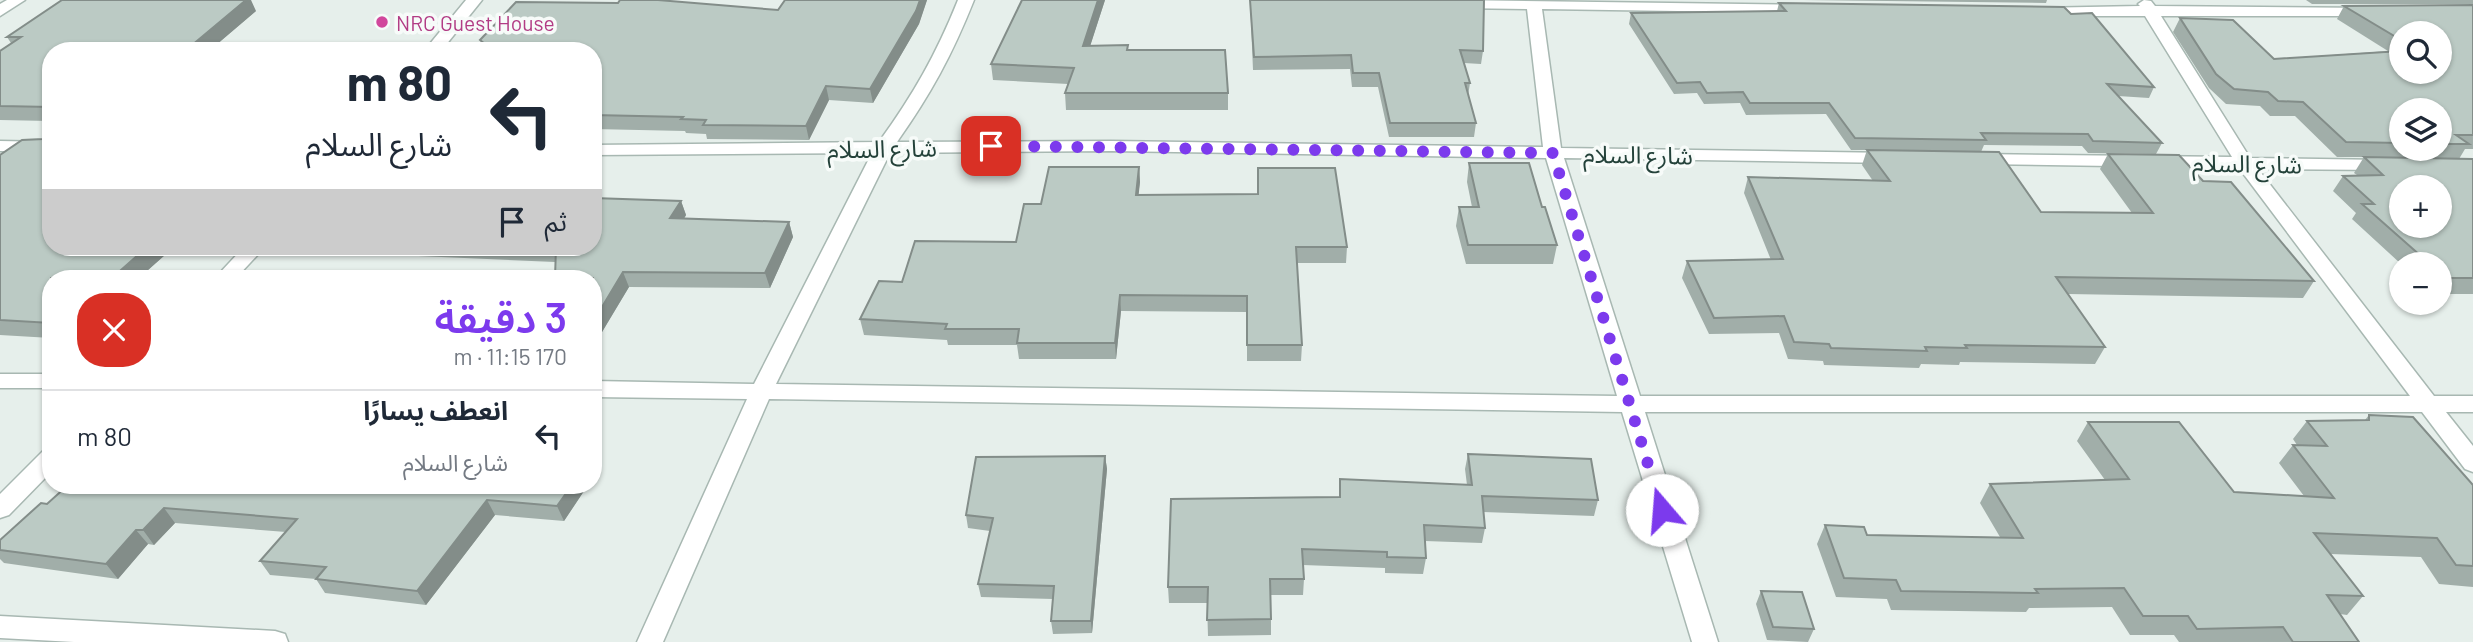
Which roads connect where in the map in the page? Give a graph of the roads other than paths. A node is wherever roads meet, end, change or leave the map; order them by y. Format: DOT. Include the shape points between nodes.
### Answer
graph roads {
  1 [pos="17,0"];
  2 [pos="474,0"];
  3 [pos="966,0"];
  4 [pos="1533,2"];
  5 [pos="1440,3"];
  6 [pos="2148,6"];
  7 [pos="1823,8"];
  8 [pos="0,11"];
  9 [pos="2029,11"];
  10 [pos="2389,11"];
  11 [pos="439,42"];
  12 [pos="0,146"];
  13 [pos="42,147"];
  14 [pos="883,149"];
  15 [pos="602,150"];
  16 [pos="1553,153"];
  17 [pos="1912,158"];
  18 [pos="1954,159"];
  19 [pos="2244,163"];
  20 [pos="2406,166"];
  21 [pos="246,256"];
  22 [pos="233,270"];
  23 [pos="0,381"];
  24 [pos="42,382"];
  25 [pos="602,389"];
  26 [pos="761,392"];
  27 [pos="2426,403"];
  28 [pos="1629,404"];
  29 [pos="2473,404"];
  30 [pos="2473,463"];
  31 [pos="42,466"];
  32 [pos="0,509"];
  33 [pos="0,627"];
  34 [pos="275,642"];
  35 [pos="650,642"];
  36 [pos="1705,642"];
  1 -- 8 [label="street"];
  2 -- 11 [label="street"];
  3 -- 14 [label="street" via="940,62"];
  4 -- 5 [label="street"];
  4 -- 7 [label="street"];
  4 -- 16 [label="street"];
  6 -- 9 [label="street"];
  6 -- 10 [label="street"];
  6 -- 19 [label="street"];
  12 -- 13 [label="street"];
  14 -- 15 [label="street, شارع السلام"];
  14 -- 16 [label="street, شارع السلام" via="1111,146"];
  14 -- 26 [label="street"];
  16 -- 17 [label="street, شارع السلام"];
  16 -- 28 [label="street"];
  18 -- 19 [label="street, شارع السلام"];
  19 -- 20 [label="street, شارع السلام"];
  19 -- 27 [label="street"];
  21 -- 22 [label="street"];
  23 -- 24 [label="street"];
  25 -- 26 [label="street"];
  26 -- 28 [label="street"];
  26 -- 35 [label="street"];
  27 -- 28 [label="street"];
  27 -- 29 [label="street"];
  27 -- 30 [label="street"];
  28 -- 36 [label="street"];
  31 -- 32 [label="street"];
  33 -- 34 [label="street"];
}
